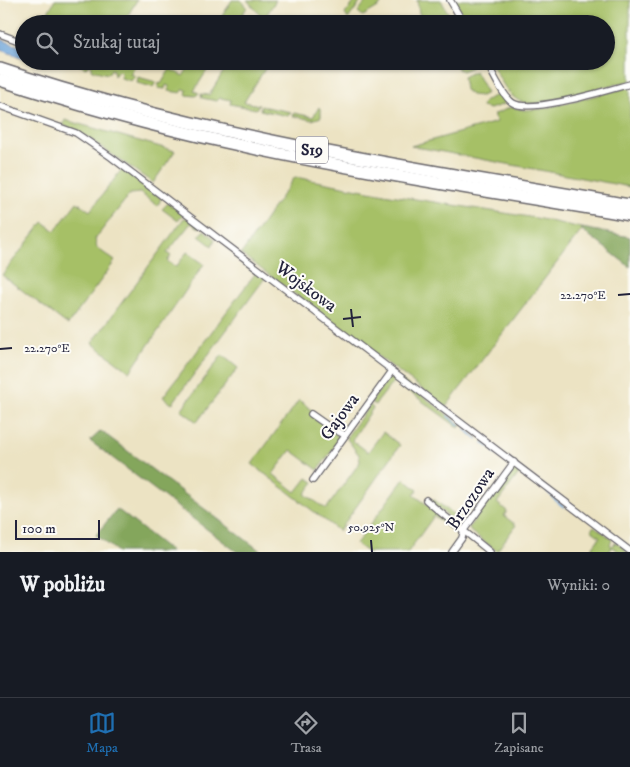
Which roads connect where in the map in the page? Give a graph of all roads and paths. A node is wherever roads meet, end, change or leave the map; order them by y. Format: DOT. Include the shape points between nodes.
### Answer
graph roads {
  1 [pos="450,0"];
  2 [pos="459,15"];
  3 [pos="0,34"];
  4 [pos="15,40"];
  5 [pos="0,69"];
  6 [pos="491,70"];
  7 [pos="0,80"];
  8 [pos="630,84"];
  9 [pos="0,106"];
  10 [pos="630,205"];
  11 [pos="630,215"];
  12 [pos="392,371"];
  13 [pos="311,414"];
  14 [pos="345,435"];
  15 [pos="514,462"];
  16 [pos="312,480"];
  17 [pos="426,500"];
  18 [pos="464,530"];
  19 [pos="630,551"];
  20 [pos="452,552"];
  21 [pos="490,552"];
  1 -- 2 [label="street"];
  3 -- 4 [label="street"];
  5 -- 10 [label="highway, S19" via="116,104 233,134"];
  6 -- 8 [label="street" via="512,103 522,106 541,106"];
  7 -- 11 [label="highway, S19" via="226,142"];
  9 -- 12 [label="street, Wojskowa" via="76,133"];
  12 -- 14 [label="street, Gajowa"];
  12 -- 15 [label="street, Wojskowa"];
  13 -- 14 [label="street"];
  14 -- 16 [label="street, Gajowa"];
  15 -- 18 [label="street, Brzozowa"];
  15 -- 19 [label="street, Wojskowa"];
  17 -- 18 [label="street"];
  18 -- 20 [label="street, Brzozowa"];
  18 -- 21 [label="street"];
}
